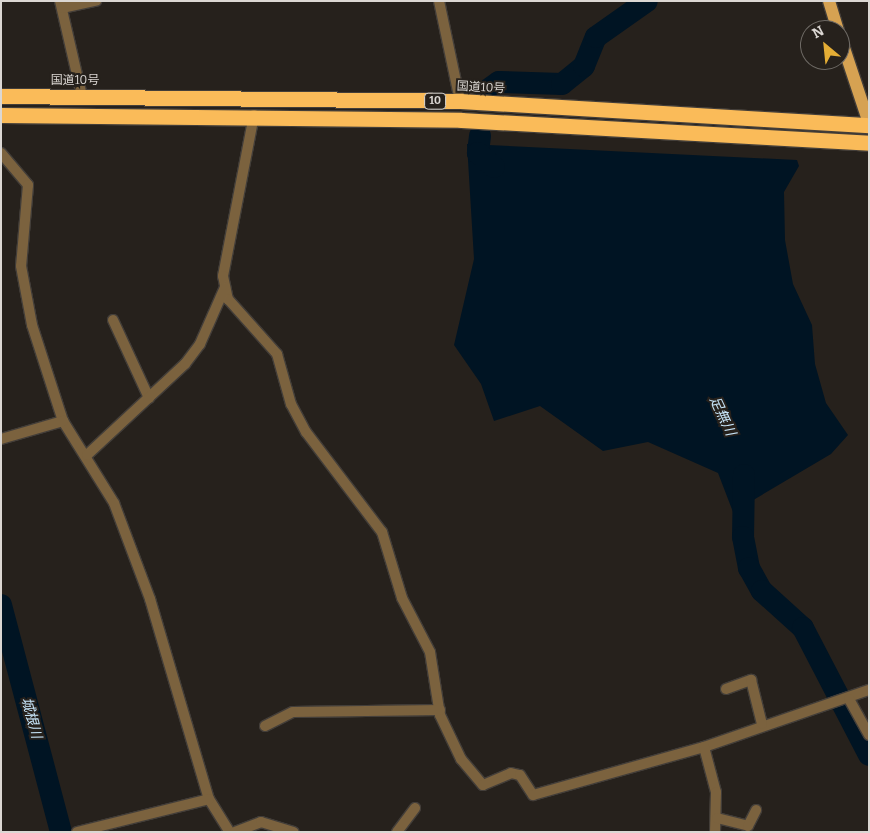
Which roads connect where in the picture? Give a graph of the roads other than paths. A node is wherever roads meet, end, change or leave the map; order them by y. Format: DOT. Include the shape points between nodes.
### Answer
graph roads {
  1 [pos="96,1"];
  2 [pos="440,1"];
  3 [pos="829,1"];
  4 [pos="61,4"];
  5 [pos="835,20"];
  6 [pos="850,66"];
  7 [pos="1,96"];
  8 [pos="82,96"];
  9 [pos="460,101"];
  10 [pos="1,115"];
  11 [pos="254,115"];
  12 [pos="869,124"];
  13 [pos="869,143"];
  14 [pos="1,153"];
  15 [pos="225,287"];
  16 [pos="113,320"];
  17 [pos="149,398"];
  18 [pos="63,421"];
  19 [pos="1,438"];
  20 [pos="87,456"];
  21 [pos="726,689"];
  22 [pos="869,690"];
  23 [pos="848,699"];
  24 [pos="440,710"];
  25 [pos="762,724"];
  26 [pos="265,726"];
  27 [pos="869,735"];
  28 [pos="704,747"];
  29 [pos="209,799"];
  30 [pos="415,808"];
  31 [pos="756,810"];
  32 [pos="718,818"];
  33 [pos="77,832"];
  34 [pos="230,832"];
  35 [pos="235,832"];
  36 [pos="294,832"];
  37 [pos="397,832"];
  38 [pos="715,832"];
  1 -- 4 [label="street"];
  2 -- 9 [label="street"];
  3 -- 5 [label="main road"];
  4 -- 8 [label="street"];
  6 -- 12 [label="main road"];
  7 -- 8 [label="highway, 国道10号 / 10"];
  8 -- 9 [label="highway, 国道10号 / 10"];
  9 -- 12 [label="highway, 国道10号 / 10"];
  10 -- 11 [label="highway, 10"];
  11 -- 13 [label="highway, 10" via="461,120"];
  11 -- 15 [label="street" via="223,276"];
  14 -- 18 [label="street" via="28,185 21,266 32,325"];
  15 -- 17 [label="street" via="200,344"];
  15 -- 24 [label="street" via="228,299 277,354 291,404 306,432 382,532 402,598 430,652"];
  16 -- 17 [label="street"];
  17 -- 20 [label="street"];
  18 -- 19 [label="street"];
  18 -- 20 [label="street"];
  20 -- 29 [label="street" via="114,503 150,599"];
  21 -- 25 [label="street" via="751,680"];
  22 -- 23 [label="street"];
  23 -- 25 [label="street"];
  23 -- 27 [label="street"];
  24 -- 26 [label="street" via="294,712"];
  24 -- 28 [label="street" via="461,759 483,785 511,773 520,775 533,796"];
  25 -- 28 [label="street"];
  28 -- 32 [label="street"];
  29 -- 33 [label="street"];
  29 -- 34 [label="street"];
  30 -- 37 [label="street"];
  31 -- 32 [label="street" via="748,826"];
  32 -- 38 [label="street"];
  35 -- 36 [label="street" via="261,822"];
}
